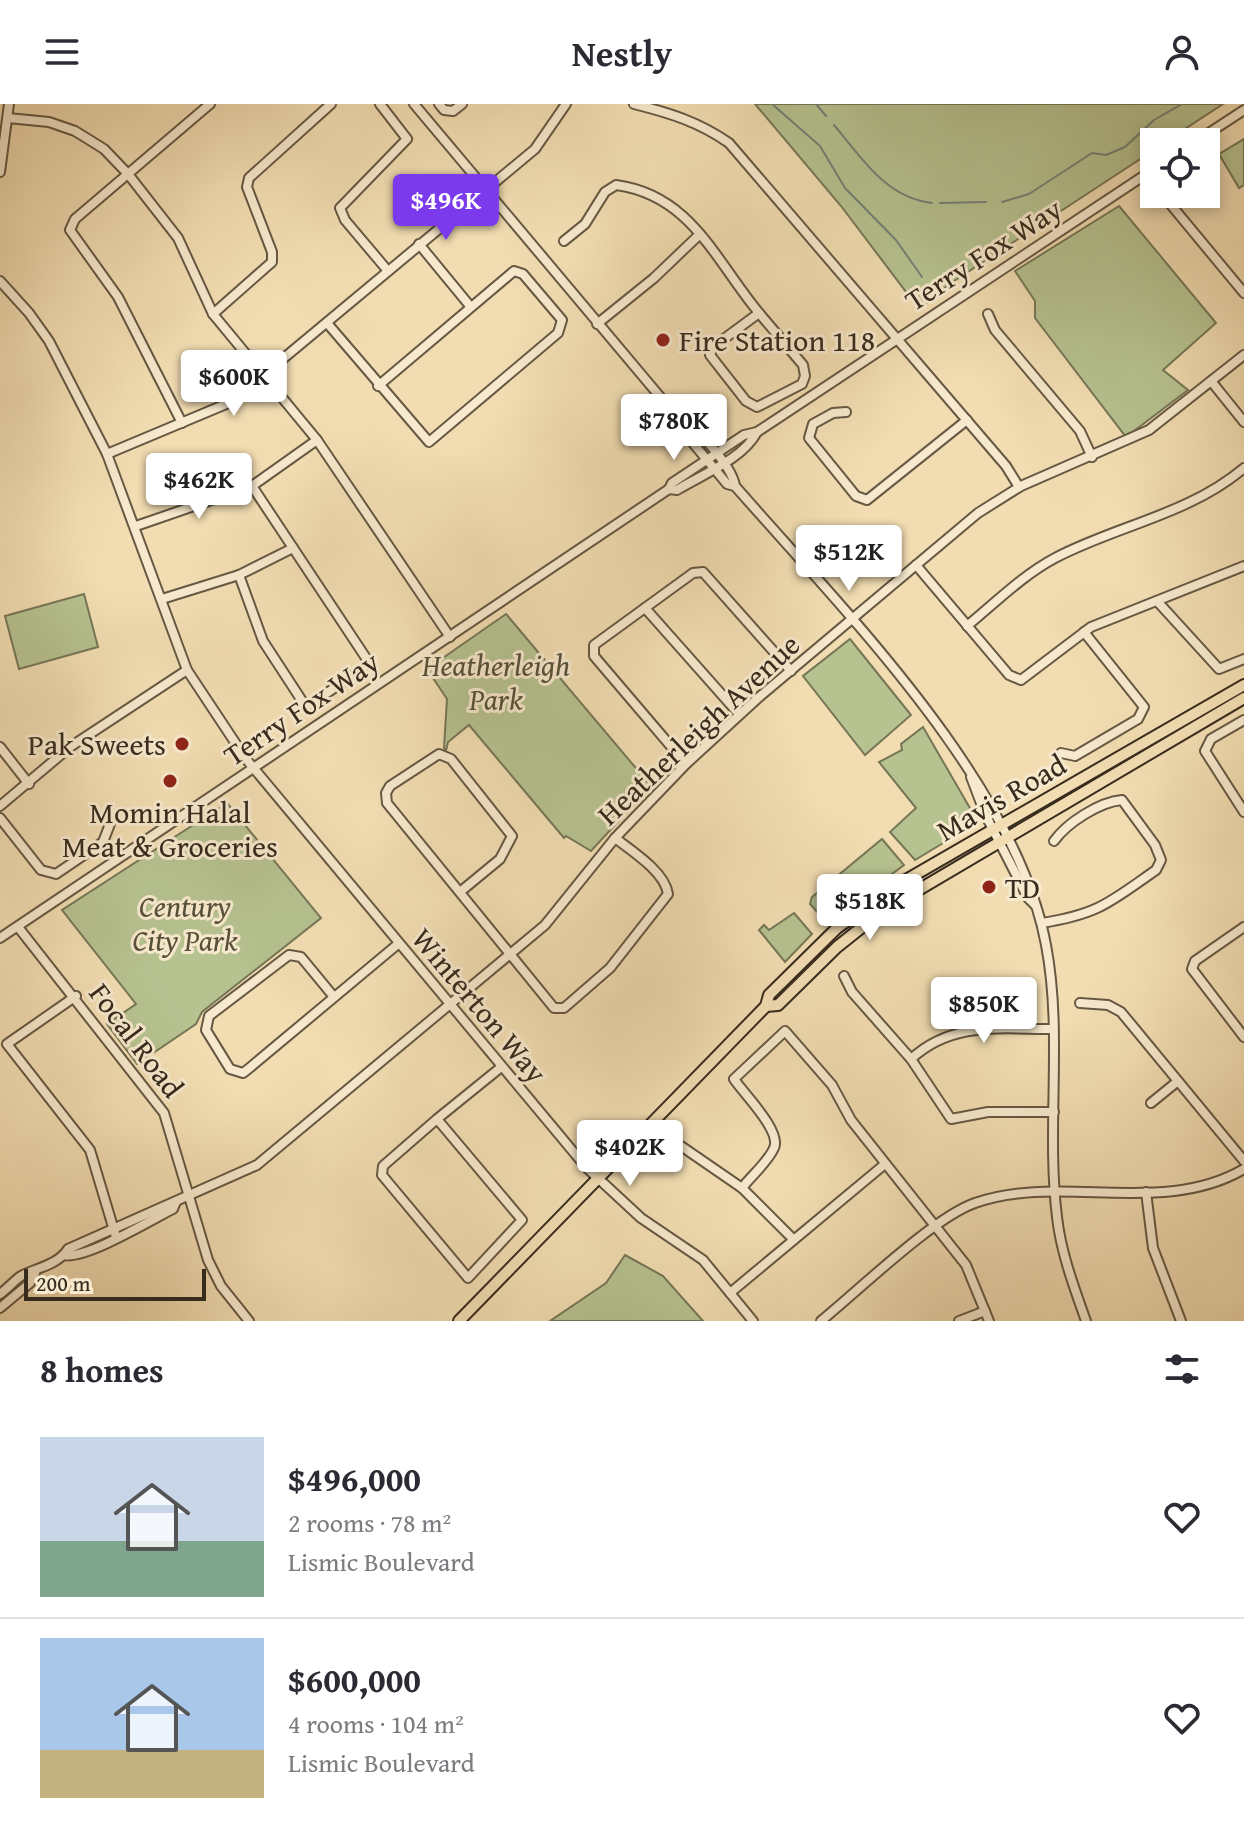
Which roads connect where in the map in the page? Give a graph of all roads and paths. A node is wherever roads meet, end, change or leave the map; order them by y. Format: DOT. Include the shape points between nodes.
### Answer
graph roads {
  1 [pos="9,104"];
  2 [pos="210,104"];
  3 [pos="331,104"];
  4 [pos="380,104"];
  5 [pos="414,104"];
  6 [pos="439,104"];
  7 [pos="462,104"];
  8 [pos="566,104"];
  9 [pos="634,104"];
  10 [pos="660,107"];
  11 [pos="1244,110"];
  12 [pos="8,118"];
  13 [pos="1216,128"];
  14 [pos="0,172"];
  15 [pos="128,174"];
  16 [pos="1140,178"];
  17 [pos="484,190"];
  18 [pos="1174,208"];
  19 [pos="700,234"];
  20 [pos="564,241"];
  21 [pos="419,244"];
  22 [pos="388,271"];
  23 [pos="0,281"];
  24 [pos="1244,293"];
  25 [pos="470,306"];
  26 [pos="759,313"];
  27 [pos="213,314"];
  28 [pos="988,314"];
  29 [pos="327,323"];
  30 [pos="597,324"];
  31 [pos="896,340"];
  32 [pos="1244,355"];
  33 [pos="263,375"];
  34 [pos="1211,381"];
  35 [pos="378,386"];
  36 [pos="846,412"];
  37 [pos="967,420"];
  38 [pos="1244,422"];
  39 [pos="182,423"];
  40 [pos="757,432"];
  41 [pos="317,440"];
  42 [pos="107,454"];
  43 [pos="711,457"];
  44 [pos="1092,457"];
  45 [pos="718,465"];
  46 [pos="1244,468"];
  47 [pos="252,486"];
  48 [pos="1019,487"];
  49 [pos="669,489"];
  50 [pos="136,526"];
  51 [pos="293,548"];
  52 [pos="916,565"];
  53 [pos="1244,566"];
  54 [pos="239,575"];
  55 [pos="162,599"];
  56 [pos="1157,601"];
  57 [pos="645,608"];
  58 [pos="851,620"];
  59 [pos="967,626"];
  60 [pos="1084,632"];
  61 [pos="450,637"];
  62 [pos="1244,659"];
  63 [pos="187,670"];
  64 [pos="791,671"];
  65 [pos="1244,685"];
  66 [pos="1244,698"];
  67 [pos="739,714"];
  68 [pos="1244,720"];
  69 [pos="0,747"];
  70 [pos="1061,753"];
  71 [pos="686,764"];
  72 [pos="253,769"];
  73 [pos="29,784"];
  74 [pos="0,806"];
  75 [pos="1244,812"];
  76 [pos="0,818"];
  77 [pos="110,824"];
  78 [pos="998,827"];
  79 [pos="615,838"];
  80 [pos="1004,839"];
  81 [pos="1054,841"];
  82 [pos="460,892"];
  83 [pos="1042,923"];
  84 [pos="18,927"];
  85 [pos="1244,927"];
  86 [pos="0,938"];
  87 [pos="398,944"];
  88 [pos="511,953"];
  89 [pos="844,976"];
  90 [pos="76,996"];
  91 [pos="334,997"];
  92 [pos="1080,1003"];
  93 [pos="449,1005"];
  94 [pos="766,1006"];
  95 [pos="1053,1029"];
  96 [pos="1244,1037"];
  97 [pos="911,1059"];
  98 [pos="500,1068"];
  99 [pos="1178,1081"];
  100 [pos="1151,1103"];
  101 [pos="1054,1112"];
  102 [pos="437,1119"];
  103 [pos="681,1146"];
  104 [pos="1244,1161"];
  105 [pos="885,1164"];
  106 [pos="1244,1169"];
  107 [pos="599,1179"];
  108 [pos="742,1188"];
  109 [pos="1146,1192"];
  110 [pos="1055,1194"];
  111 [pos="191,1195"];
  112 [pos="935,1227"];
  113 [pos="115,1232"];
  114 [pos="793,1239"];
  115 [pos="35,1273"];
  116 [pos="730,1293"];
  117 [pos="0,1294"];
  118 [pos="0,1308"];
  119 [pos="985,1311"];
  120 [pos="249,1321"];
  121 [pos="459,1321"];
  122 [pos="753,1321"];
  123 [pos="821,1321"];
  124 [pos="959,1321"];
  125 [pos="989,1321"];
  126 [pos="1086,1321"];
  127 [pos="1181,1321"];
  1 -- 12 [label="street"];
  2 -- 15 [label="street"];
  3 -- 27 [label="street" via="249,178 247,187 272,262"];
  4 -- 22 [label="street" via="407,139 340,208"];
  5 -- 17 [label="street"];
  6 -- 7 [label="street" via="453,111"];
  8 -- 17 [label="street" via="535,149"];
  9 -- 10 [label="street"];
  10 -- 31 [label="street" via="729,143"];
  11 -- 13 [label="street"];
  12 -- 14 [label="street"];
  12 -- 15 [label="street" via="75,131 104,149"];
  15 -- 27 [label="street" via="178,238"];
  15 -- 39 [label="street" via="75,219 70,230 118,297"];
  16 -- 31 [label="street, Terry Fox Way"];
  17 -- 21 [label="street"];
  17 -- 30 [label="street"];
  18 -- 24 [label="street"];
  19 -- 20 [label="street" via="678,208 659,196 616,185"];
  19 -- 26 [label="street"];
  19 -- 30 [label="street"];
  21 -- 22 [label="street"];
  21 -- 25 [label="street"];
  22 -- 29 [label="street"];
  23 -- 42 [label="street, Winterton Way" via="49,341"];
  25 -- 35 [label="street"];
  25 -- 35 [label="street" via="519,272 562,320 561,328 433,441 425,440"];
  26 -- 26 [label="street" via="803,365 805,376 802,384 757,407 746,401 710,355 713,347"];
  27 -- 33 [label="street"];
  28 -- 44 [label="street" via="999,335 1080,431"];
  29 -- 33 [label="street"];
  29 -- 35 [label="street"];
  30 -- 43 [label="street" via="667,405 668,413"];
  31 -- 37 [label="street"];
  31 -- 40 [label="street, Terry Fox Way"];
  32 -- 34 [label="street, Heatherleigh Avenue"];
  33 -- 39 [label="street" via="231,402"];
  33 -- 41 [label="street"];
  34 -- 38 [label="street"];
  34 -- 44 [label="street, Heatherleigh Avenue" via="1154,427"];
  36 -- 37 [label="street" via="815,423 809,438 856,496 867,500"];
  37 -- 48 [label="street"];
  39 -- 42 [label="street"];
  40 -- 43 [label="street, Terry Fox Way"];
  40 -- 45 [label="street, Terry Fox Way" via="751,443"];
  41 -- 47 [label="street"];
  41 -- 61 [label="street"];
  42 -- 50 [label="street, Winterton Way"];
  43 -- 45 [label="street"];
  43 -- 49 [label="street, Terry Fox Way"];
  44 -- 48 [label="street, Heatherleigh Avenue"];
  45 -- 49 [label="street, Terry Fox Way" via="677,490"];
  45 -- 58 [label="street" via="727,484 735,486"];
  46 -- 59 [label="street" via="1197,502 1040,567"];
  47 -- 50 [label="street"];
  47 -- 51 [label="street"];
  48 -- 52 [label="street, Heatherleigh Avenue" via="978,513"];
  49 -- 61 [label="street, Terry Fox Way"];
  50 -- 55 [label="street, Winterton Way"];
  51 -- 54 [label="street"];
  51 -- 54 [label="street" via="370,664 306,707 263,641"];
  52 -- 58 [label="street, Heatherleigh Avenue"];
  52 -- 59 [label="street"];
  53 -- 56 [label="street"];
  54 -- 55 [label="street"];
  55 -- 63 [label="street, Winterton Way"];
  56 -- 60 [label="street"];
  56 -- 62 [label="street" via="1219,669"];
  57 -- 64 [label="street" via="693,573 703,572"];
  57 -- 67 [label="street"];
  57 -- 71 [label="street" via="594,645 593,653"];
  58 -- 64 [label="street, Heatherleigh Avenue"];
  58 -- 78 [label="street" via="982,788"];
  59 -- 60 [label="street" via="1011,677 1021,680"];
  60 -- 70 [label="street" via="1144,707 1138,719 1075,756"];
  61 -- 72 [label="street, Terry Fox Way"];
  63 -- 72 [label="street, Winterton Way"];
  63 -- 73 [label="street" via="70,747"];
  64 -- 67 [label="street, Heatherleigh Avenue"];
  65 -- 78 [label="main road, Mavis Road"];
  66 -- 80 [label="main road, Mavis Road"];
  67 -- 71 [label="street, Heatherleigh Avenue"];
  68 -- 75 [label="street" via="1211,739 1205,751"];
  69 -- 73 [label="street"];
  71 -- 79 [label="street, Heatherleigh Avenue"];
  72 -- 84 [label="street, Terry Fox Way"];
  72 -- 87 [label="street, Winterton Way"];
  73 -- 74 [label="street"];
  76 -- 77 [label="street" via="48,874 56,874 103,842"];
  78 -- 80 [label="street"];
  78 -- 94 [label="main road, Mavis Road" via="859,910 769,995"];
  79 -- 88 [label="street, Heatherleigh Avenue" via="554,917"];
  79 -- 88 [label="street" via="641,858 668,894 610,968 570,1005 554,1008"];
  80 -- 83 [label="street" via="1035,895"];
  80 -- 94 [label="main road, Mavis Road" via="881,912 778,1005"];
  81 -- 83 [label="street" via="1072,824 1122,800 1161,860 1156,870 1099,910"];
  82 -- 82 [label="street" via="500,859 512,836 451,759 439,754 390,786 386,799"];
  82 -- 88 [label="street"];
  83 -- 95 [label="street"];
  84 -- 86 [label="street, Terry Fox Way"];
  84 -- 90 [label="street, Focal Road"];
  85 -- 96 [label="street" via="1195,961 1192,969"];
  87 -- 91 [label="street"];
  87 -- 93 [label="street, Winterton Way"];
  88 -- 93 [label="street, Heatherleigh Avenue"];
  89 -- 97 [label="street"];
  90 -- 111 [label="street, Focal Road" via="164,1113"];
  90 -- 113 [label="street" via="7,1044 90,1150"];
  91 -- 91 [label="street" via="301,957 291,954 209,1016 207,1033 230,1069 243,1073"];
  92 -- 99 [label="street" via="1108,1005 1121,1012"];
  93 -- 98 [label="street, Winterton Way"];
  93 -- 111 [label="street, Heatherleigh Avenue" via="257,1165"];
  94 -- 107 [label="main road, Mavis Road"];
  95 -- 97 [label="street" via="953,1034 929,1043"];
  95 -- 101 [label="street"];
  97 -- 101 [label="street" via="955,1120 988,1112"];
  98 -- 102 [label="street"];
  98 -- 107 [label="street, Winterton Way"];
  99 -- 100 [label="street"];
  99 -- 104 [label="street"];
  101 -- 110 [label="street"];
  102 -- 102 [label="street" via="383,1166 382,1175 468,1278 522,1220"];
  103 -- 108 [label="street"];
  105 -- 108 [label="street" via="832,1085 785,1031 734,1079 775,1141"];
  105 -- 112 [label="street"];
  105 -- 114 [label="street"];
  106 -- 109 [label="street" via="1198,1187"];
  107 -- 116 [label="street, Winterton Way" via="641,1218 703,1260"];
  107 -- 121 [label="main road, Mavis Road"];
  108 -- 114 [label="street"];
  109 -- 110 [label="street"];
  109 -- 127 [label="street" via="1153,1248"];
  110 -- 112 [label="street" via="990,1199"];
  110 -- 126 [label="street" via="1067,1268"];
  111 -- 113 [label="street, Heatherleigh Avenue" via="173,1209"];
  111 -- 120 [label="street, Focal Road" via="208,1260"];
  112 -- 119 [label="street" via="966,1265"];
  112 -- 123 [label="street"];
  113 -- 115 [label="street, Heatherleigh Avenue"];
  114 -- 116 [label="street"];
  115 -- 117 [label="street, Heatherleigh Avenue" via="24,1274"];
  115 -- 118 [label="street, Heatherleigh Avenue"];
  116 -- 122 [label="street, Winterton Way"];
  119 -- 124 [label="street"];
  119 -- 125 [label="street"];
}
